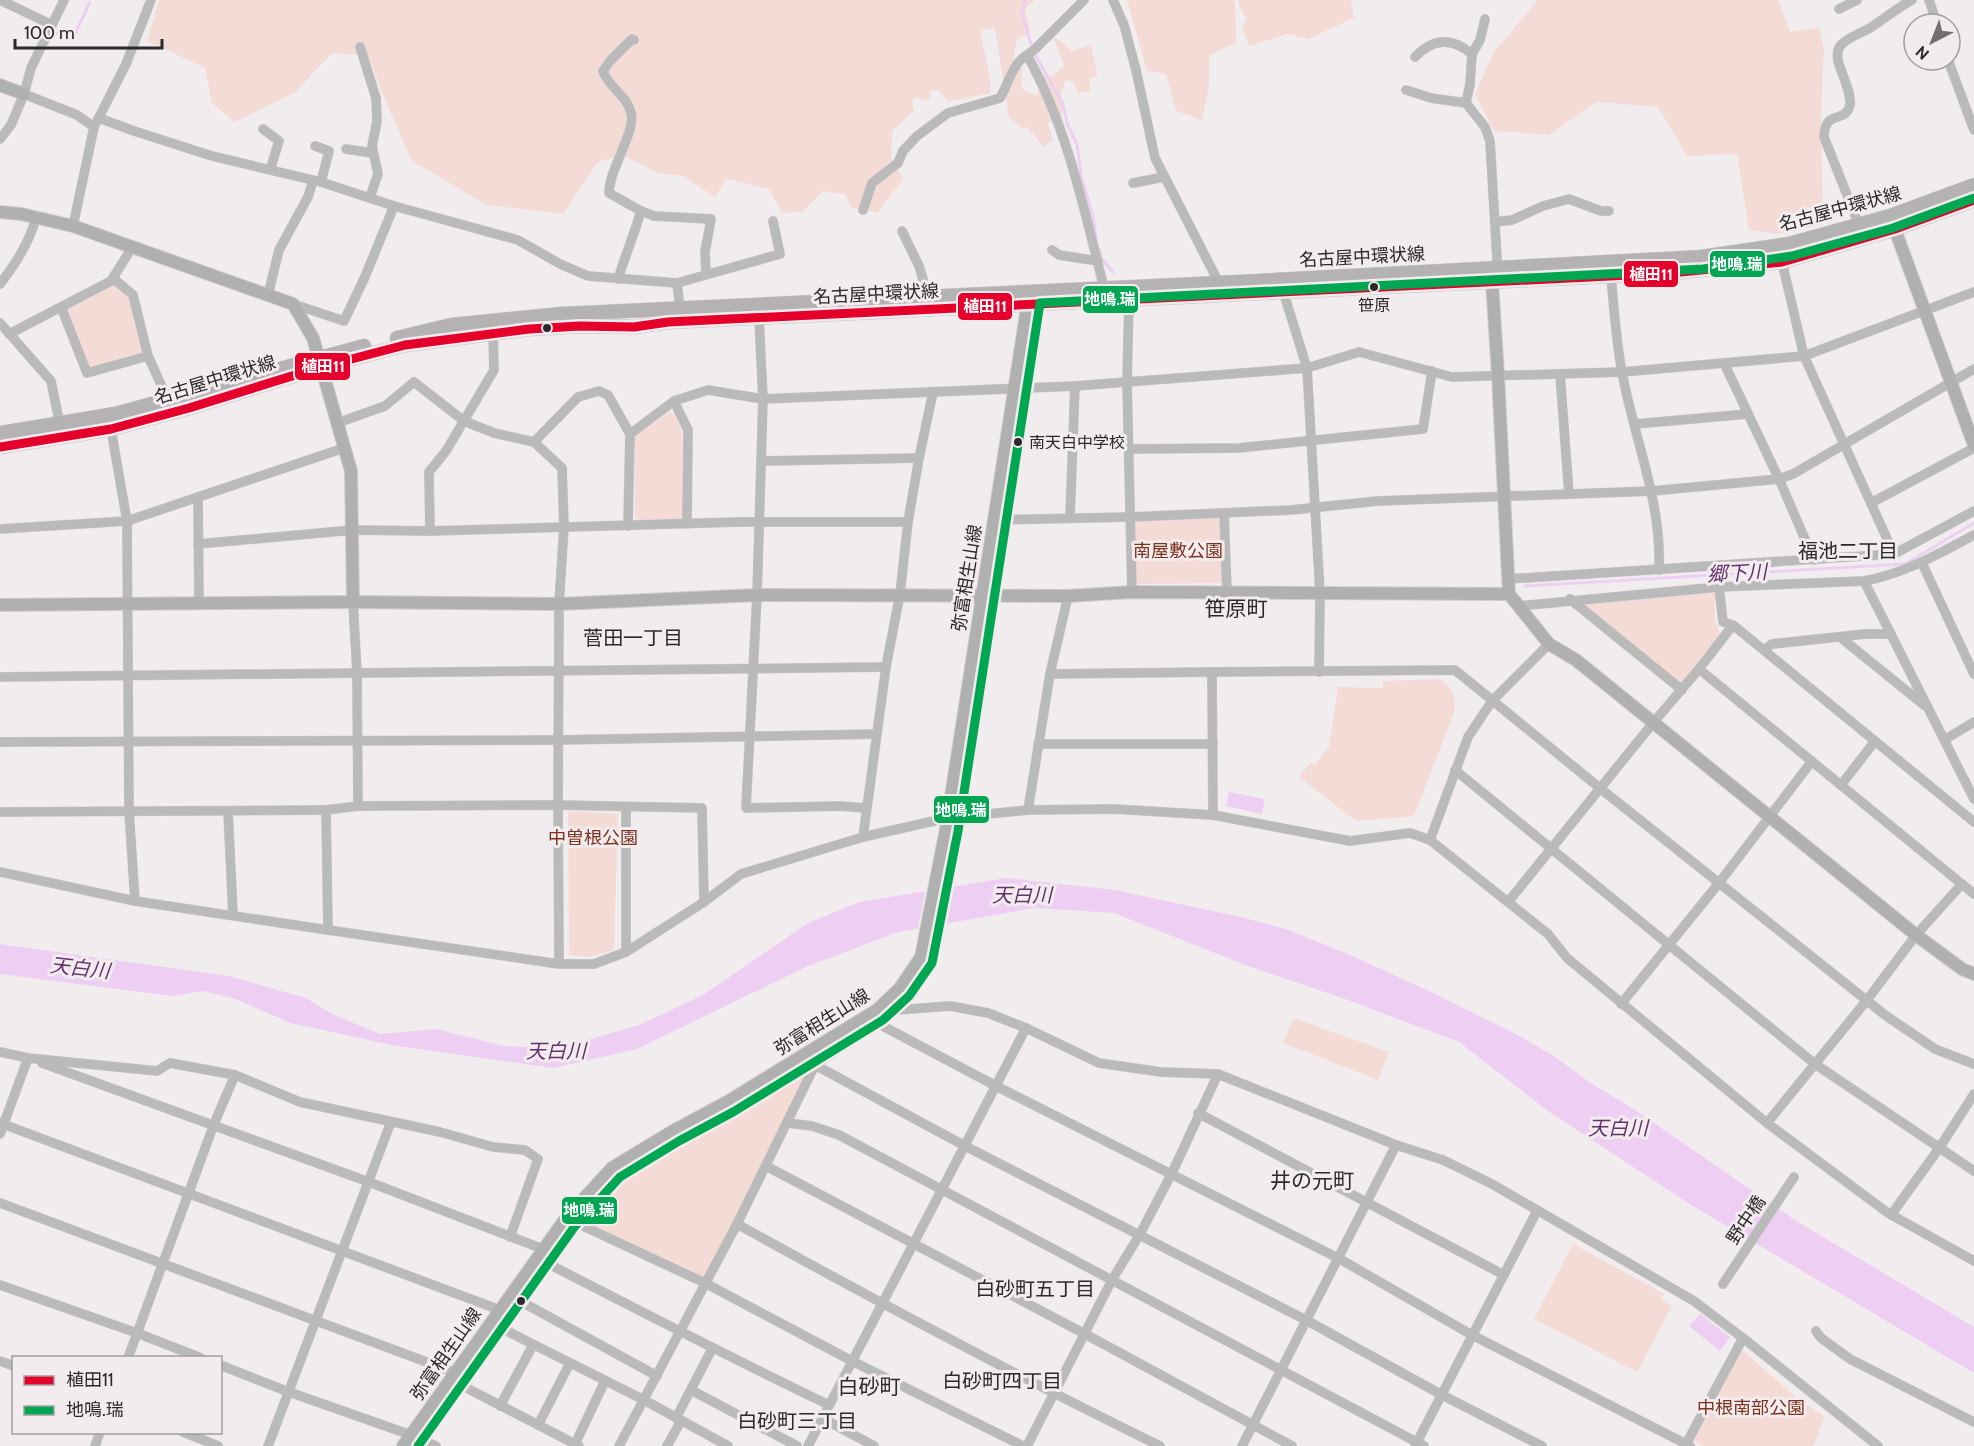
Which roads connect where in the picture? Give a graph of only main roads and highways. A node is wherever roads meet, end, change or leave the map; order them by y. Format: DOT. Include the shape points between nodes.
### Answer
graph roads {
  1 [pos="1974,185"];
  2 [pos="1974,200"];
  3 [pos="1893,222"];
  4 [pos="1028,298"];
  5 [pos="320,362"];
  6 [pos="0,433"];
  7 [pos="0,447"];
  1 -- 3 [label="main road, 名古屋中環状線"];
  2 -- 3 [label="main road, 名古屋中環状線"];
  3 -- 4 [label="main road, 名古屋中環状線" via="1859,225 1789,244 1701,258 1104,288"];
  3 -- 4 [label="main road, 名古屋中環状線" via="1782,262 1670,273 1129,299"];
  4 -- 5 [label="main road, 名古屋中環状線" via="759,319 493,333"];
  4 -- 5 [label="main road, 名古屋中環状線" via="928,296 561,314 451,325"];
  5 -- 6 [label="main road, 名古屋中環状線" via="115,414"];
  5 -- 7 [label="main road, 名古屋中環状線" via="189,408 111,429"];
}
